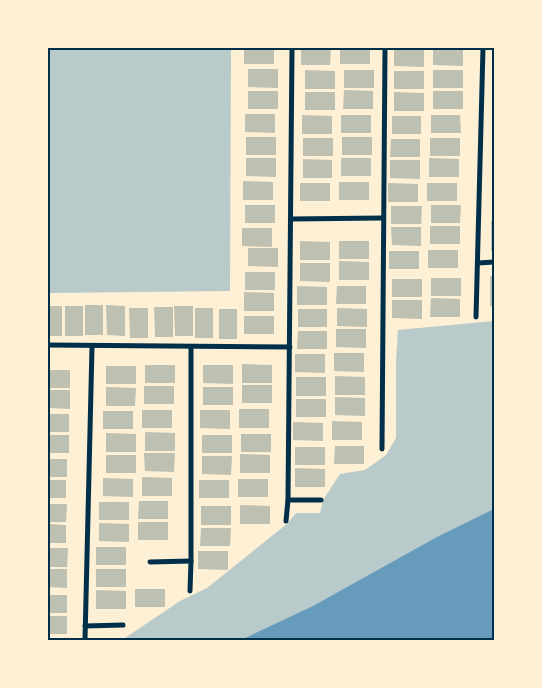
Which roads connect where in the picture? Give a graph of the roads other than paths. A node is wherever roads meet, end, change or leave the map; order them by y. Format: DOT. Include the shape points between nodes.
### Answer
graph roads {
  1 [pos="292,48"];
  2 [pos="385,48"];
  3 [pos="483,48"];
  4 [pos="383,218"];
  5 [pos="291,219"];
  6 [pos="494,262"];
  7 [pos="478,263"];
  8 [pos="476,317"];
  9 [pos="48,345"];
  10 [pos="92,347"];
  11 [pos="191,347"];
  12 [pos="290,347"];
  13 [pos="382,449"];
  14 [pos="288,500"];
  15 [pos="321,500"];
  16 [pos="286,521"];
  17 [pos="191,560"];
  18 [pos="150,562"];
  19 [pos="190,591"];
  20 [pos="123,625"];
  21 [pos="85,626"];
  22 [pos="85,640"];
  1 -- 5 [label="street"];
  2 -- 4 [label="street"];
  3 -- 7 [label="street"];
  4 -- 5 [label="street"];
  4 -- 13 [label="street"];
  5 -- 12 [label="street"];
  6 -- 7 [label="street"];
  7 -- 8 [label="street"];
  9 -- 10 [label="street"];
  10 -- 11 [label="street"];
  10 -- 21 [label="street"];
  11 -- 12 [label="street"];
  11 -- 17 [label="street"];
  12 -- 14 [label="street"];
  14 -- 15 [label="street"];
  14 -- 16 [label="street"];
  17 -- 18 [label="street"];
  17 -- 19 [label="street"];
  20 -- 21 [label="street"];
  21 -- 22 [label="street"];
}
